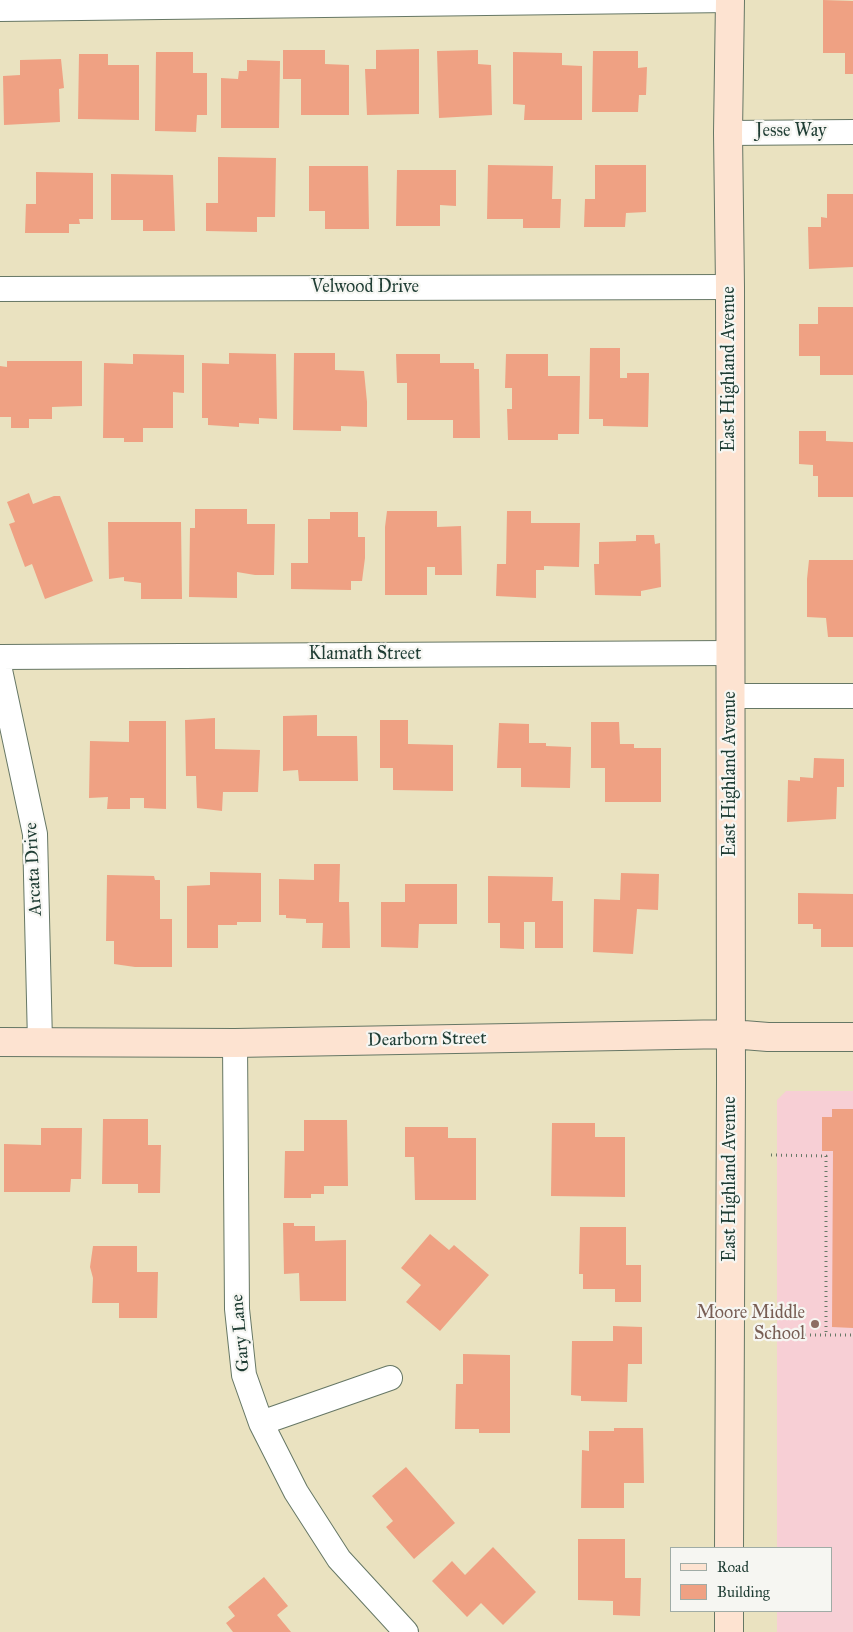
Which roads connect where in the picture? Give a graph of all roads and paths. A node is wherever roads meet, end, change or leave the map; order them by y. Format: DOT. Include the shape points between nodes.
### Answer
graph roads {
  1 [pos="730,0"];
  2 [pos="430,2"];
  3 [pos="0,9"];
  4 [pos="853,132"];
  5 [pos="728,133"];
  6 [pos="730,287"];
  7 [pos="0,289"];
  8 [pos="731,653"];
  9 [pos="0,657"];
  10 [pos="0,670"];
  11 [pos="731,696"];
  12 [pos="853,696"];
  13 [pos="731,1034"];
  14 [pos="853,1037"];
  15 [pos="0,1042"];
  16 [pos="40,1042"];
  17 [pos="235,1044"];
  18 [pos="772,1155"];
  19 [pos="754,1335"];
  20 [pos="826,1335"];
  21 [pos="853,1335"];
  22 [pos="390,1378"];
  23 [pos="261,1424"];
  24 [pos="729,1547"];
  25 [pos="729,1612"];
  26 [pos="406,1632"];
  27 [pos="729,1632"];
  1 -- 2 [label="street"];
  1 -- 5 [label="street, East Highland Avenue"];
  2 -- 3 [label="street"];
  4 -- 5 [label="street, Jesse Way"];
  5 -- 6 [label="street, East Highland Avenue"];
  6 -- 7 [label="street, Velwood Drive"];
  6 -- 8 [label="street, East Highland Avenue"];
  8 -- 9 [label="street, Klamath Street"];
  8 -- 11 [label="street, East Highland Avenue"];
  10 -- 16 [label="street, Arcata Drive" via="35,834"];
  11 -- 12 [label="street"];
  11 -- 13 [label="street, East Highland Avenue"];
  13 -- 14 [label="street, Dearborn Street"];
  13 -- 17 [label="street, Dearborn Street"];
  13 -- 24 [label="street, East Highland Avenue"];
  15 -- 16 [label="street, Dearborn Street"];
  16 -- 17 [label="street, Dearborn Street"];
  17 -- 23 [label="street, Gary Lane" via="237,1309 244,1375"];
  18 -- 20 [label="path" via="826,1156"];
  19 -- 20 [label="path"];
  20 -- 21 [label="path"];
  22 -- 23 [label="street"];
  23 -- 26 [label="street, Gary Lane" via="296,1492 339,1559"];
  25 -- 27 [label="street"];
}
